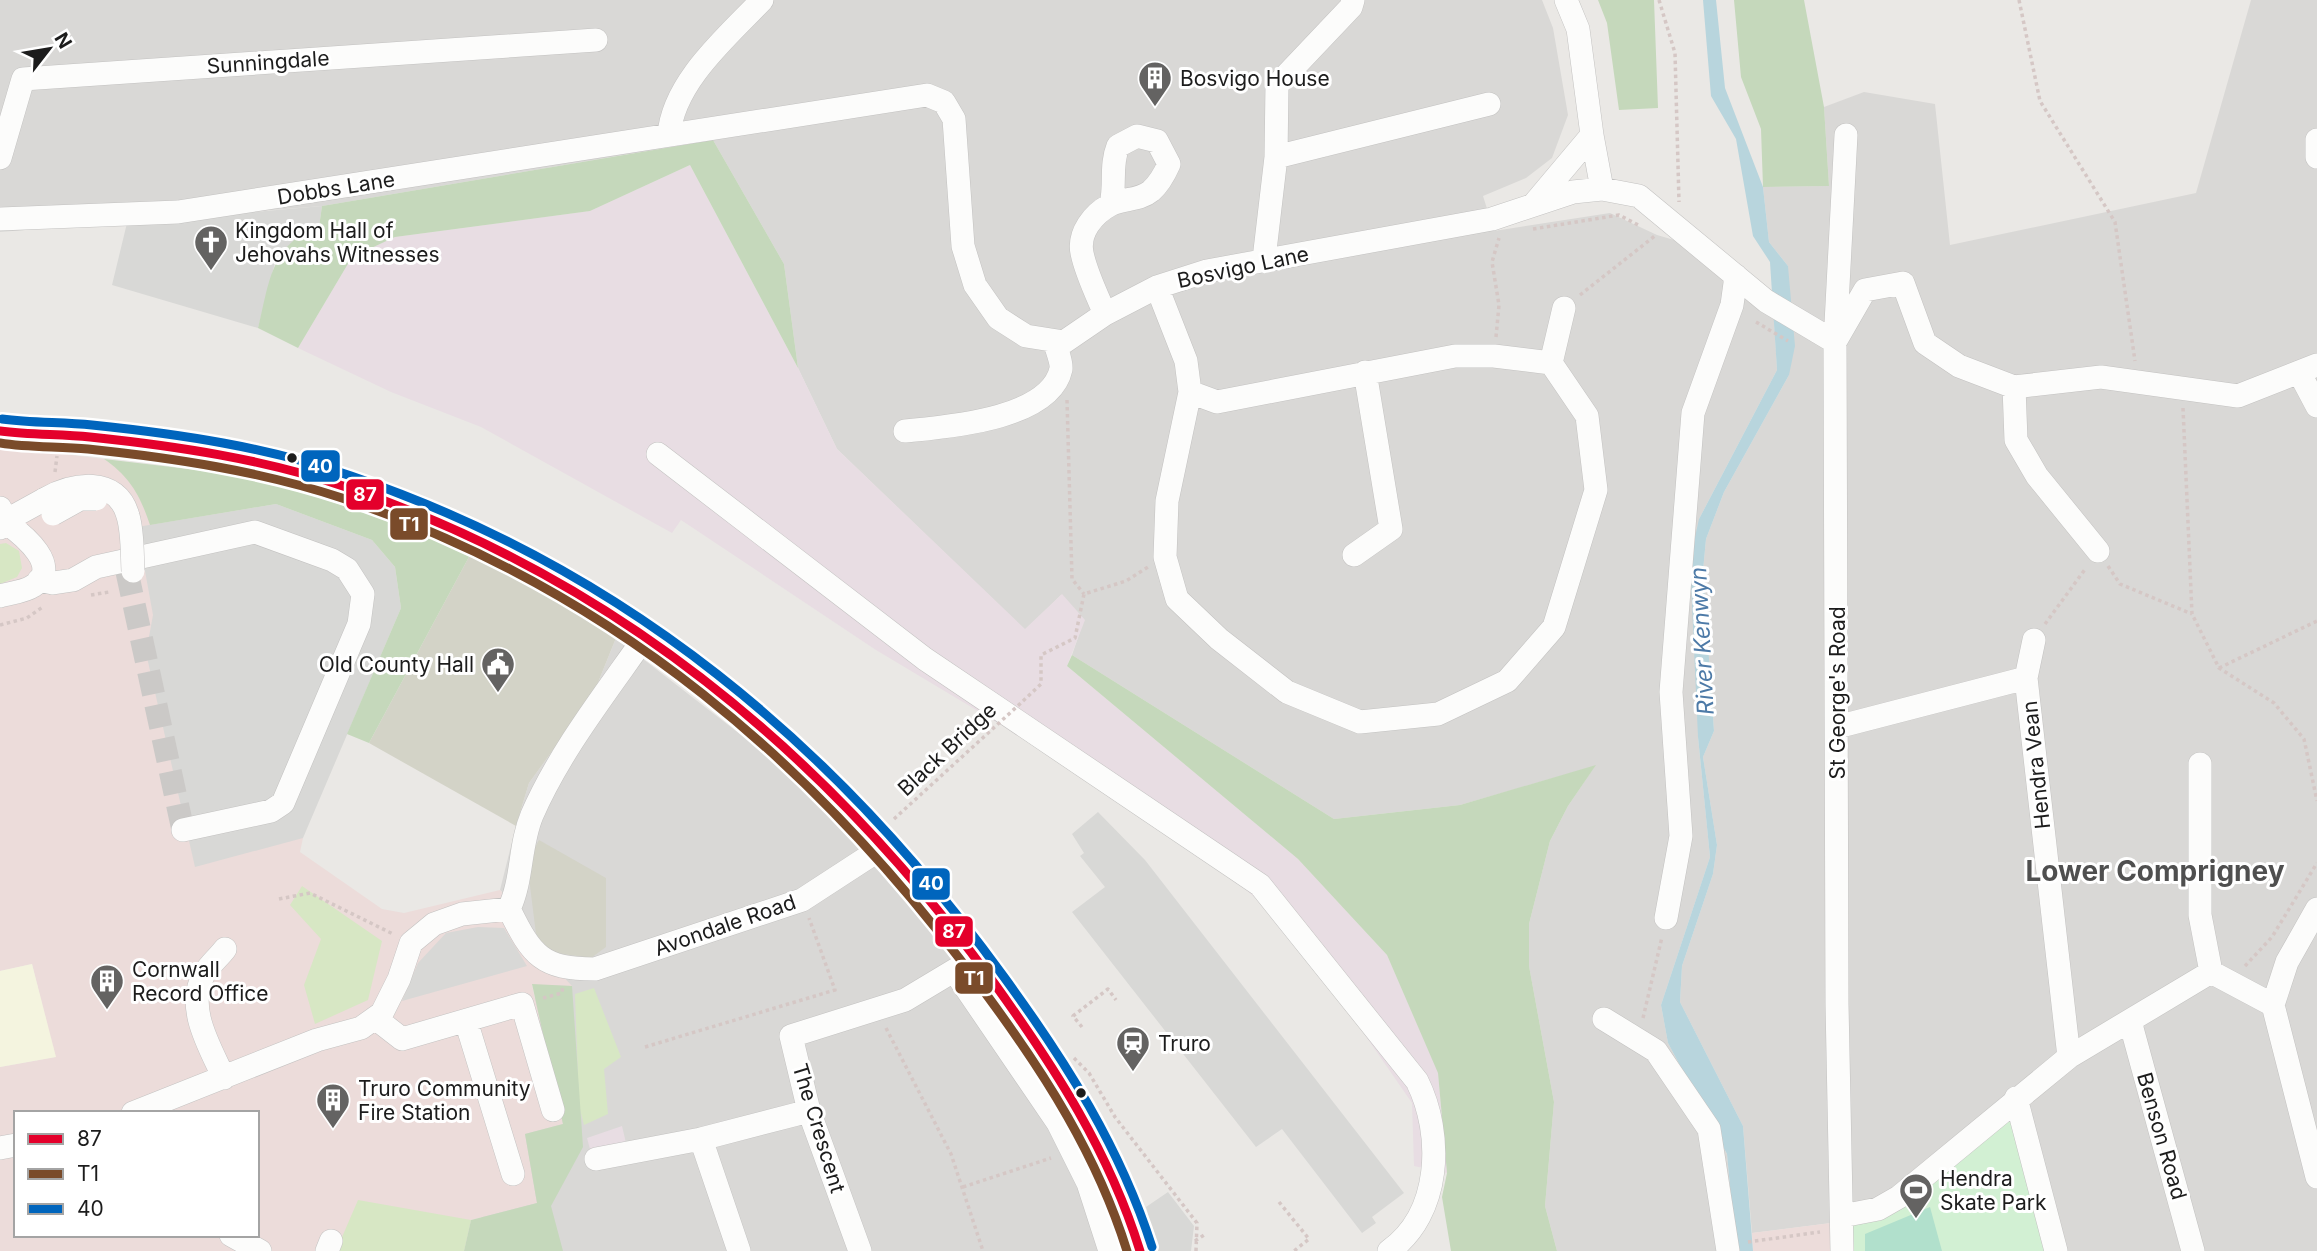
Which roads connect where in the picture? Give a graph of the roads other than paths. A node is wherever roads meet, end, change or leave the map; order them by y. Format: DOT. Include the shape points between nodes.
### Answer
graph roads {
  1 [pos="762,0"];
  2 [pos="1353,0"];
  3 [pos="1566,0"];
  4 [pos="596,40"];
  5 [pos="11,81"];
  6 [pos="1489,104"];
  7 [pos="669,135"];
  8 [pos="1592,135"];
  9 [pos="1846,135"];
  10 [pos="2317,140"];
  11 [pos="1276,157"];
  12 [pos="2317,157"];
  13 [pos="0,158"];
  14 [pos="1602,189"];
  15 [pos="1111,204"];
  16 [pos="1534,204"];
  17 [pos="0,219"];
  18 [pos="1264,259"];
  19 [pos="1736,276"];
  20 [pos="1157,288"];
  21 [pos="1564,308"];
  22 [pos="1105,314"];
  23 [pos="1835,342"];
  24 [pos="1055,343"];
  25 [pos="1551,363"];
  26 [pos="2308,369"];
  27 [pos="1365,372"];
  28 [pos="2014,387"];
  29 [pos="1190,392"];
  30 [pos="2317,406"];
  31 [pos="0,431"];
  32 [pos="905,431"];
  33 [pos="658,454"];
  34 [pos="49,506"];
  35 [pos="3,520"];
  36 [pos="30,540"];
  37 [pos="2098,551"];
  38 [pos="1354,555"];
  39 [pos="127,572"];
  40 [pos="39,580"];
  41 [pos="0,596"];
  42 [pos="645,636"];
  43 [pos="2034,640"];
  44 [pos="2026,678"];
  45 [pos="1837,727"];
  46 [pos="2200,764"];
  47 [pos="183,830"];
  48 [pos="885,846"];
  49 [pos="509,909"];
  50 [pos="2317,909"];
  51 [pos="1666,918"];
  52 [pos="225,949"];
  53 [pos="975,958"];
  54 [pos="955,972"];
  55 [pos="2220,977"];
  56 [pos="2273,1005"];
  57 [pos="375,1018"];
  58 [pos="1604,1019"];
  59 [pos="466,1021"];
  60 [pos="2130,1021"];
  61 [pos="2069,1057"];
  62 [pos="224,1078"];
  63 [pos="2016,1098"];
  64 [pos="175,1106"];
  65 [pos="554,1110"];
  66 [pos="145,1111"];
  67 [pos="809,1111"];
  68 [pos="701,1139"];
  69 [pos="596,1159"];
  70 [pos="513,1174"];
  71 [pos="2317,1177"];
  72 [pos="1842,1232"];
  73 [pos="235,1237"];
  74 [pos="1723,1247"];
  75 [pos="260,1251"];
  76 [pos="739,1251"];
  77 [pos="860,1251"];
  78 [pos="1110,1251"];
  79 [pos="1140,1251"];
  80 [pos="1389,1251"];
  81 [pos="2056,1251"];
  82 [pos="2193,1251"];
  1 -- 7 [label="street" via="704,62 671,116"];
  2 -- 11 [label="street" via="1276,85"];
  3 -- 8 [label="street" via="1578,29"];
  4 -- 5 [label="street, Sunningdale"];
  5 -- 13 [label="street, Sunningdale"];
  6 -- 11 [label="street"];
  7 -- 17 [label="street, Dobbs Lane" via="178,212"];
  7 -- 24 [label="street" via="908,96 927,95 944,102 954,119 963,246 975,285 999,318 1026,336"];
  8 -- 14 [label="street"];
  8 -- 16 [label="street"];
  9 -- 23 [label="street, St George's Road"];
  10 -- 12 [label="street"];
  11 -- 18 [label="street"];
  14 -- 16 [label="street, Bosvigo Lane"];
  14 -- 19 [label="street, Bosvigo Lane" via="1639,196 1667,235"];
  15 -- 22 [label="street" via="1087,224 1082,240 1082,253"];
  16 -- 18 [label="street, Bosvigo Lane" via="1492,219"];
  18 -- 20 [label="street, Bosvigo Lane"];
  19 -- 23 [label="street, Bosvigo Lane" via="1766,301"];
  19 -- 51 [label="street" via="1732,305 1693,413 1671,692 1682,836"];
  20 -- 22 [label="street, Bosvigo Lane"];
  20 -- 29 [label="street" via="1186,361"];
  21 -- 25 [label="street"];
  22 -- 24 [label="street, Bosvigo Lane" via="1064,342"];
  23 -- 28 [label="street" via="1865,290 1903,283 1925,344 1959,366"];
  23 -- 45 [label="street, St George's Road"];
  24 -- 32 [label="street" via="1062,368 1058,377 1025,406 976,422"];
  25 -- 27 [label="street" via="1455,356"];
  25 -- 29 [label="street" via="1587,416 1596,489 1554,627 1507,681 1438,714 1360,722 1287,692 1177,599 1165,557 1167,501"];
  26 -- 28 [label="street" via="2238,396 2101,377"];
  26 -- 30 [label="street"];
  27 -- 29 [label="street" via="1217,402"];
  27 -- 38 [label="street" via="1391,529"];
  28 -- 37 [label="street" via="2016,440 2037,476"];
  31 -- 42 [label="street" via="168,447 285,469 344,487 418,512 494,547 569,587"];
  33 -- 80 [label="street" via="925,659 1260,885 1417,1081 1427,1103 1432,1135 1427,1202 1412,1232"];
  34 -- 35 [label="street"];
  34 -- 36 [label="street"];
  34 -- 39 [label="street, bridge" via="80,485 98,486 116,496 129,517"];
  35 -- 36 [label="street"];
  36 -- 40 [label="street" via="41,559"];
  40 -- 41 [label="street" via="32,587"];
  40 -- 47 [label="street" via="73,580 96,567 249,532 332,560 358,582 364,601 359,624 280,807"];
  42 -- 48 [label="street" via="716,688 793,754"];
  42 -- 49 [label="street" via="552,773 531,819 519,888"];
  43 -- 44 [label="street, Hendra Vean"];
  44 -- 45 [label="street"];
  44 -- 61 [label="street, Hendra Vean"];
  45 -- 72 [label="street, St George's Road"];
  46 -- 55 [label="street" via="2200,915"];
  48 -- 49 [label="street, Avondale Road" via="802,900 595,969 566,970 539,957"];
  48 -- 53 [label="street"];
  49 -- 57 [label="street" via="461,914 434,924 411,943 400,979"];
  50 -- 56 [label="street" via="2287,962"];
  52 -- 62 [label="street" via="204,974 196,1001"];
  53 -- 54 [label="street, The Crescent"];
  53 -- 79 [label="street" via="1055,1068 1098,1140 1124,1198"];
  54 -- 67 [label="street, The Crescent" via="905,1000 791,1036"];
  54 -- 78 [label="street" via="1051,1112 1088,1183"];
  55 -- 56 [label="street"];
  55 -- 60 [label="street"];
  56 -- 71 [label="street"];
  57 -- 59 [label="street" via="402,1039"];
  57 -- 62 [label="street" via="361,1028 317,1040"];
  58 -- 74 [label="street" via="1656,1051 1709,1129"];
  59 -- 65 [label="street" via="522,1004"];
  59 -- 70 [label="street"];
  60 -- 61 [label="street"];
  60 -- 82 [label="street, Benson Road"];
  61 -- 63 [label="street"];
  62 -- 64 [label="street"];
  63 -- 72 [label="street" via="1899,1197"];
  63 -- 81 [label="street"];
  64 -- 66 [label="street"];
  67 -- 68 [label="street"];
  67 -- 77 [label="street, The Crescent"];
  68 -- 69 [label="street"];
  68 -- 76 [label="street"];
  73 -- 75 [label="street"];
}
